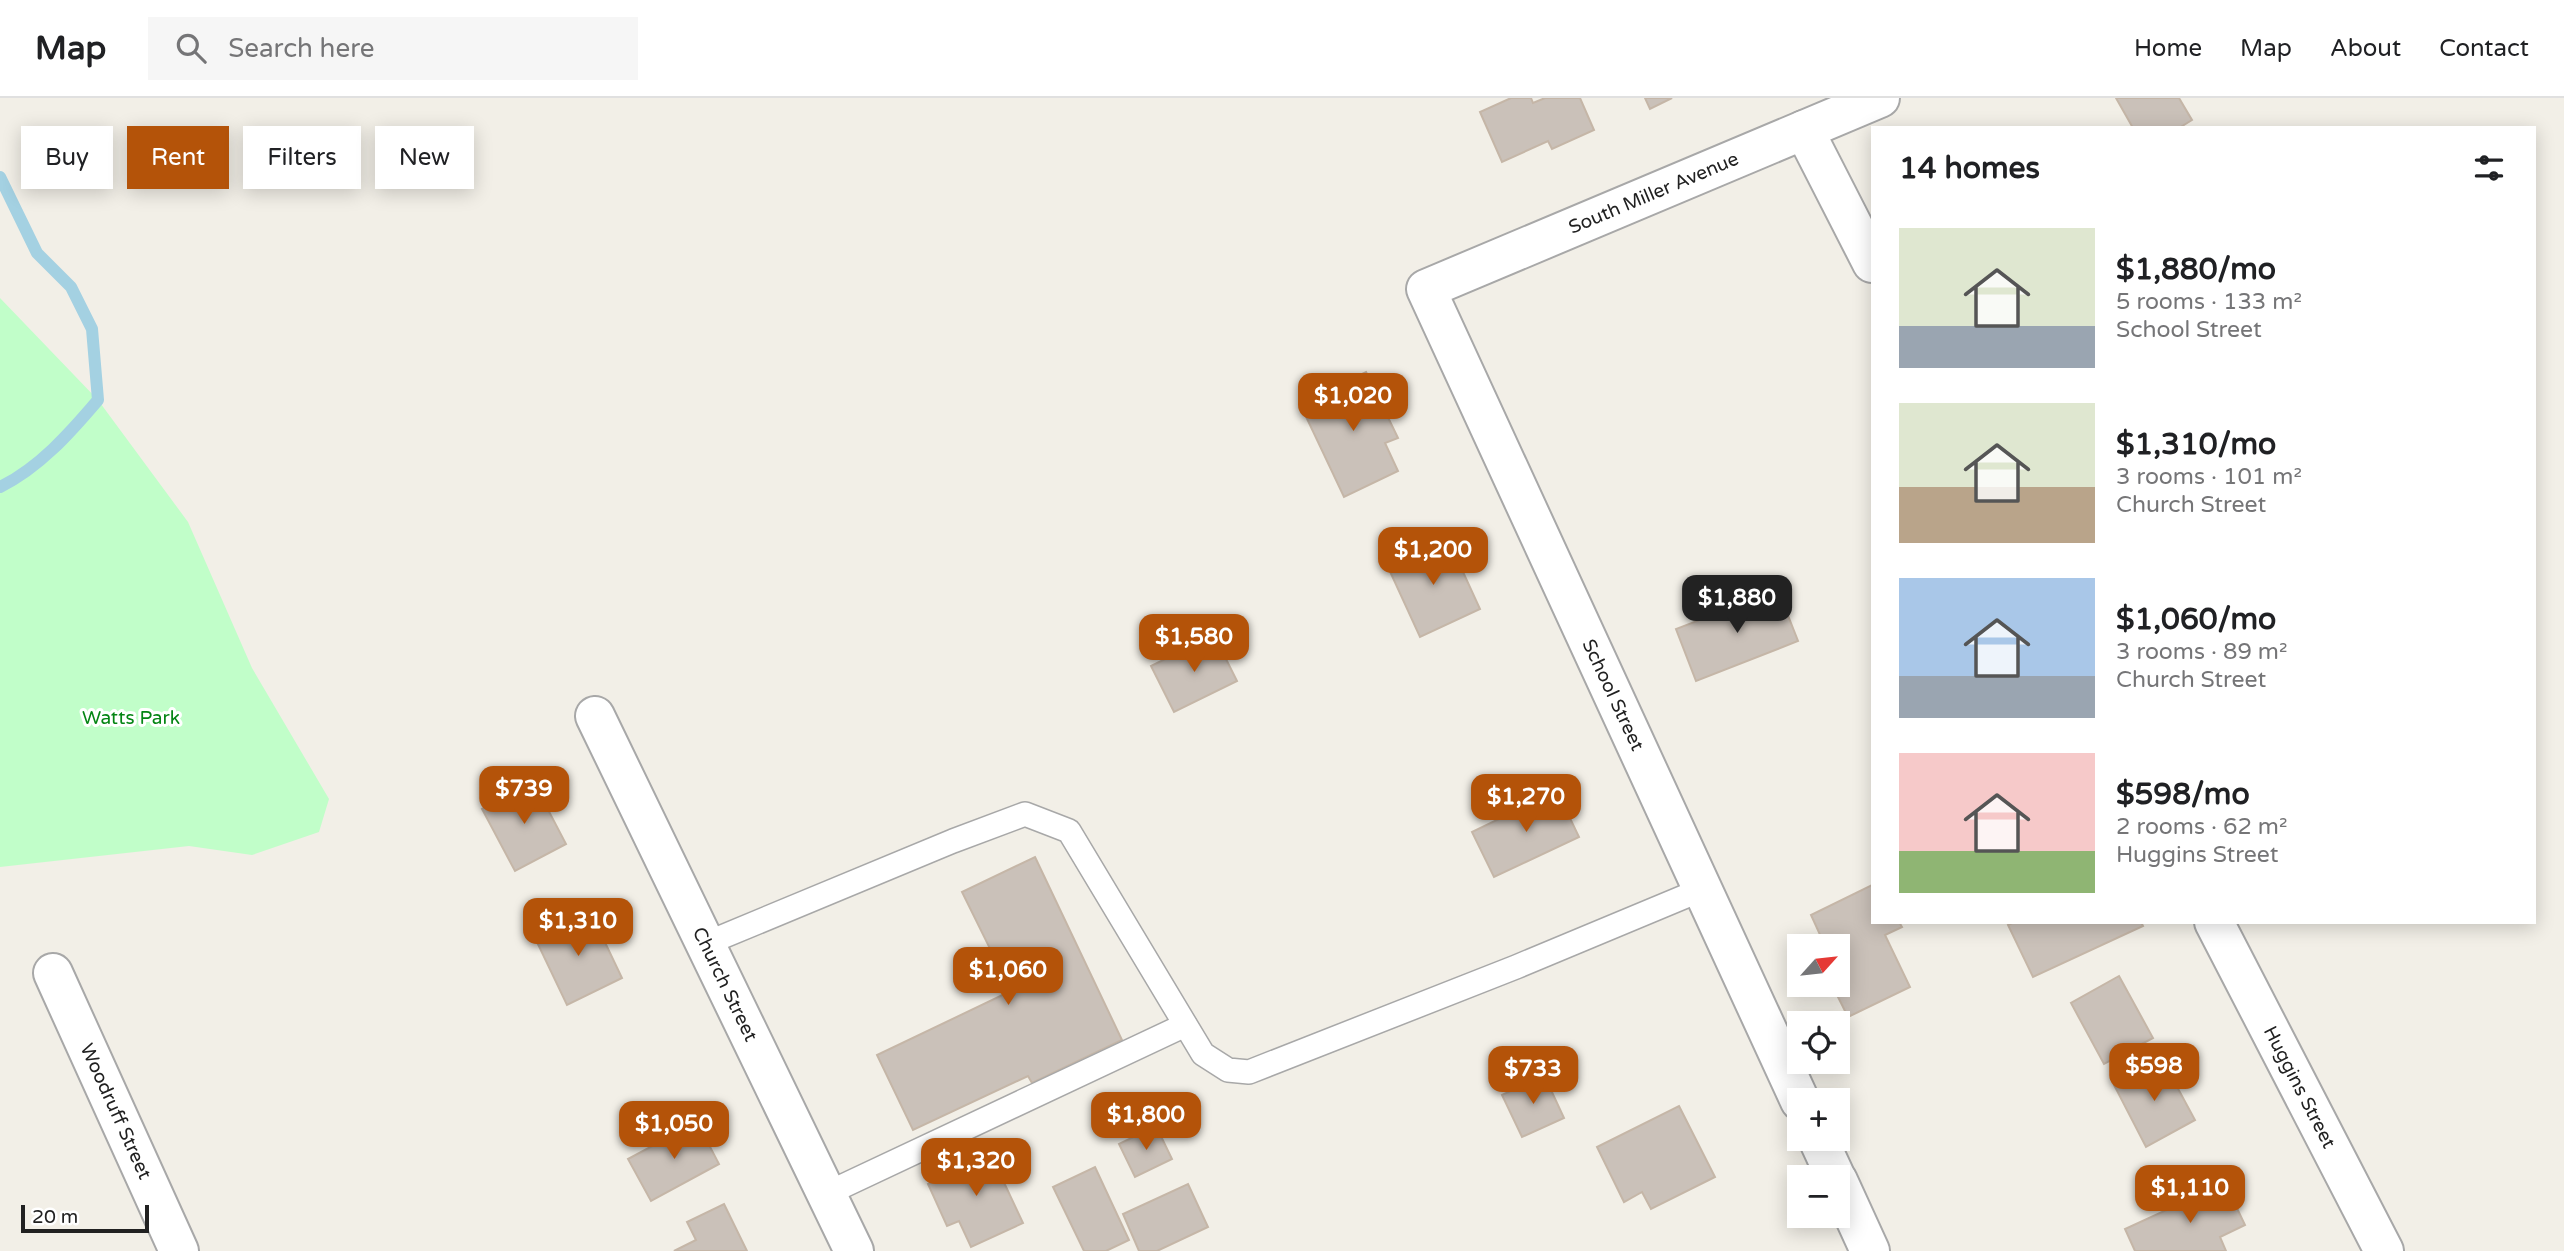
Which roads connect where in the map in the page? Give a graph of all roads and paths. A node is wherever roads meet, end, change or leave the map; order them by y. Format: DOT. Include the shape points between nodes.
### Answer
graph roads {
  1 [pos="1880,98"];
  2 [pos="1804,130"];
  3 [pos="1871,261"];
  4 [pos="1426,289"];
  5 [pos="595,716"];
  6 [pos="1703,889"];
  7 [pos="2215,924"];
  8 [pos="705,944"];
  9 [pos="53,973"];
  10 [pos="1185,1025"];
  11 [pos="1794,1088"];
  12 [pos="827,1194"];
  13 [pos="1850,1208"];
  14 [pos="179,1251"];
  15 [pos="854,1251"];
  16 [pos="1870,1251"];
  17 [pos="2385,1251"];
  1 -- 2 [label="street, South Miller Avenue"];
  2 -- 3 [label="street"];
  2 -- 4 [label="street, South Miller Avenue"];
  4 -- 6 [label="street, School Street"];
  5 -- 8 [label="street, Church Street"];
  6 -- 10 [label="lane" via="1249,1072 1228,1070 1203,1054"];
  6 -- 11 [label="street, School Street"];
  7 -- 17 [label="street, Huggins Street"];
  8 -- 10 [label="lane" via="1025,814 1069,831"];
  8 -- 12 [label="street, Church Street"];
  9 -- 14 [label="street, Woodruff Street"];
  10 -- 12 [label="lane"];
  12 -- 15 [label="street, Church Street"];
  13 -- 16 [label="street"];
}
